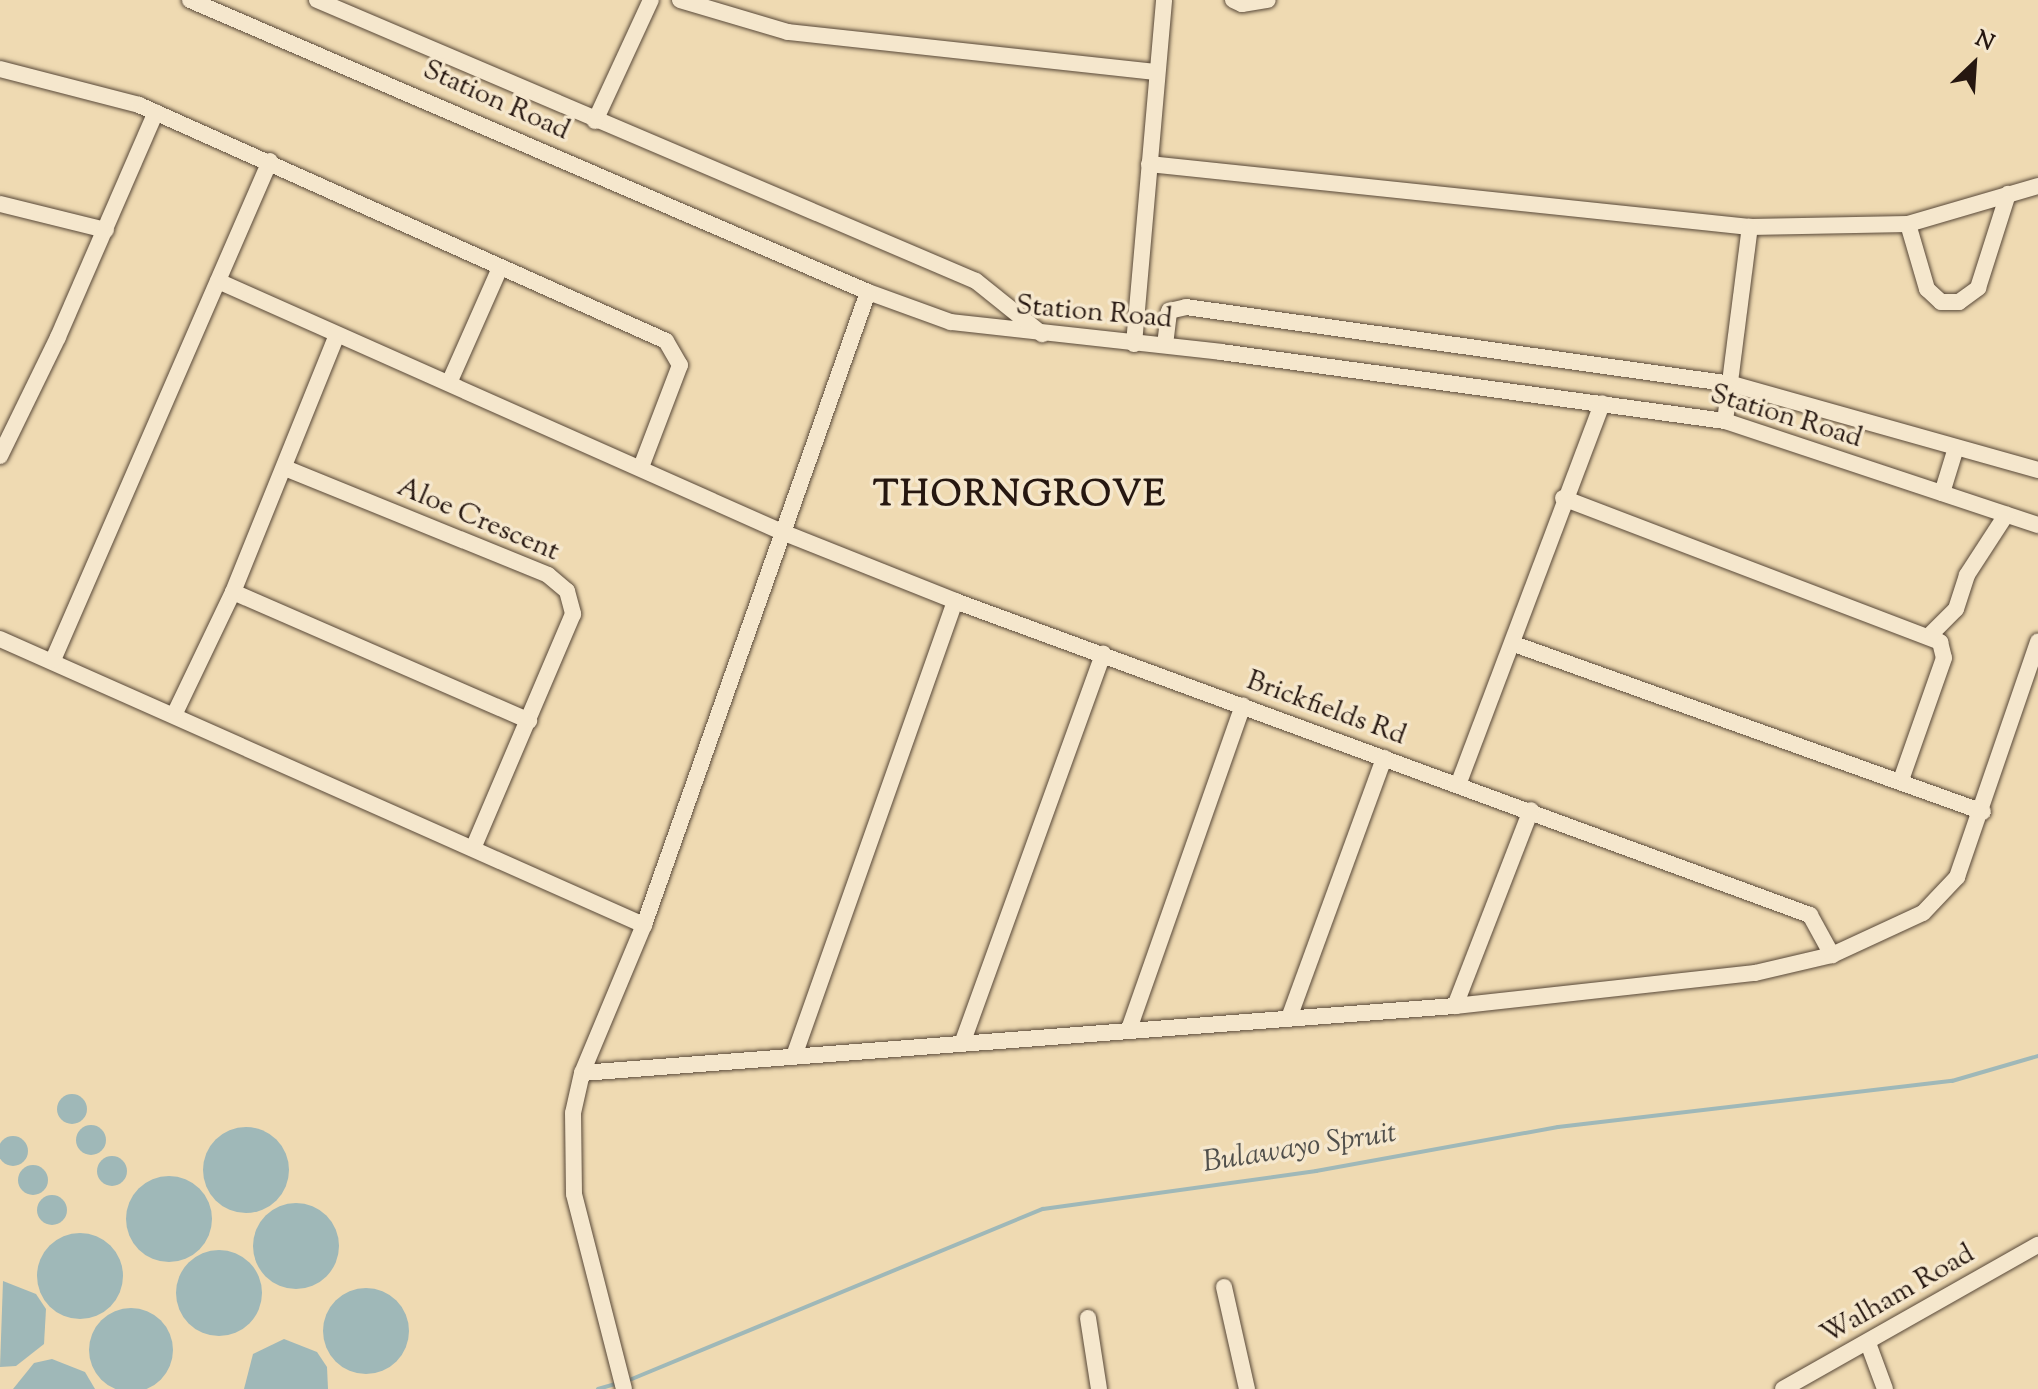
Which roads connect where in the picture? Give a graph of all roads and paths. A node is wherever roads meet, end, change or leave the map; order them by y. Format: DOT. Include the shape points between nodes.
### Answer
graph roads {
  1 [pos="190,0"];
  2 [pos="317,0"];
  3 [pos="651,0"];
  4 [pos="680,0"];
  5 [pos="1164,0"];
  6 [pos="1233,0"];
  7 [pos="1268,0"];
  8 [pos="0,69"];
  9 [pos="1157,72"];
  10 [pos="156,112"];
  11 [pos="595,121"];
  12 [pos="270,161"];
  13 [pos="1149,164"];
  14 [pos="2038,186"];
  15 [pos="2008,194"];
  16 [pos="0,204"];
  17 [pos="1908,224"];
  18 [pos="1750,227"];
  19 [pos="106,230"];
  20 [pos="500,268"];
  21 [pos="218,281"];
  22 [pos="868,292"];
  23 [pos="1042,334"];
  24 [pos="337,335"];
  25 [pos="1134,344"];
  26 [pos="1165,345"];
  27 [pos="449,383"];
  28 [pos="1732,384"];
  29 [pos="1602,403"];
  30 [pos="1725,421"];
  31 [pos="1955,451"];
  32 [pos="0,456"];
  33 [pos="641,467"];
  34 [pos="285,468"];
  35 [pos="2038,470"];
  36 [pos="1942,493"];
  37 [pos="1563,498"];
  38 [pos="2006,515"];
  39 [pos="2038,525"];
  40 [pos="782,532"];
  41 [pos="233,592"];
  42 [pos="955,601"];
  43 [pos="1929,636"];
  44 [pos="0,639"];
  45 [pos="2038,642"];
  46 [pos="1514,644"];
  47 [pos="1103,654"];
  48 [pos="53,660"];
  49 [pos="1243,706"];
  50 [pos="175,713"];
  51 [pos="529,721"];
  52 [pos="1384,758"];
  53 [pos="1901,780"];
  54 [pos="1458,785"];
  55 [pos="1531,810"];
  56 [pos="1983,812"];
  57 [pos="473,848"];
  58 [pos="644,925"];
  59 [pos="1832,955"];
  60 [pos="1455,1006"];
  61 [pos="1289,1018"];
  62 [pos="1129,1029"];
  63 [pos="963,1041"];
  64 [pos="794,1056"];
  65 [pos="582,1073"];
  66 [pos="2038,1245"];
  67 [pos="1224,1287"];
  68 [pos="1088,1318"];
  69 [pos="1868,1343"];
  70 [pos="624,1389"];
  71 [pos="1099,1389"];
  72 [pos="1247,1389"];
  73 [pos="1783,1389"];
  74 [pos="1885,1389"];
  1 -- 22 [label="street, Station Road"];
  2 -- 11 [label="street"];
  3 -- 11 [label="street"];
  4 -- 9 [label="street" via="788,32"];
  5 -- 9 [label="street"];
  6 -- 7 [label="street"];
  8 -- 10 [label="street" via="100,92"];
  9 -- 13 [label="street"];
  10 -- 12 [label="street"];
  10 -- 19 [label="street"];
  11 -- 23 [label="street" via="976,281"];
  12 -- 20 [label="street"];
  12 -- 21 [label="street"];
  13 -- 18 [label="street"];
  13 -- 25 [label="street"];
  14 -- 15 [label="street"];
  15 -- 17 [label="street"];
  15 -- 17 [label="street" via="1978,288 1959,302 1941,302 1927,289"];
  16 -- 19 [label="street"];
  17 -- 18 [label="street"];
  18 -- 28 [label="street"];
  19 -- 32 [label="street"];
  20 -- 27 [label="street"];
  20 -- 33 [label="street" via="657,335 674,349 680,365"];
  21 -- 24 [label="street, Brickfields Rd"];
  21 -- 48 [label="street"];
  22 -- 23 [label="street, Station Road" via="951,322"];
  22 -- 40 [label="street"];
  23 -- 25 [label="street, Station Road"];
  24 -- 27 [label="street, Brickfields Rd"];
  24 -- 34 [label="street"];
  25 -- 26 [label="street, Station Road"];
  26 -- 28 [label="street" via="1167,315 1180,307"];
  26 -- 29 [label="street, Station Road"];
  27 -- 33 [label="street, Brickfields Rd"];
  28 -- 30 [label="street"];
  28 -- 31 [label="street"];
  29 -- 30 [label="street, Station Road"];
  29 -- 37 [label="street"];
  30 -- 36 [label="street, Station Road"];
  31 -- 35 [label="street"];
  31 -- 36 [label="street"];
  33 -- 40 [label="street, Brickfields Rd"];
  34 -- 41 [label="street"];
  34 -- 51 [label="street, Aloe Crescent" via="559,581 573,614"];
  36 -- 38 [label="street, Station Road"];
  37 -- 43 [label="street"];
  37 -- 46 [label="street"];
  38 -- 39 [label="street, Station Road"];
  38 -- 43 [label="street" via="1967,575 1956,609"];
  40 -- 42 [label="street, Brickfields Rd"];
  40 -- 58 [label="street"];
  41 -- 50 [label="street"];
  41 -- 51 [label="street"];
  42 -- 47 [label="street, Brickfields Rd"];
  42 -- 64 [label="street"];
  43 -- 53 [label="street" via="1940,642 1944,658"];
  44 -- 48 [label="street"];
  45 -- 56 [label="street"];
  46 -- 53 [label="street"];
  46 -- 54 [label="street"];
  47 -- 49 [label="street, Brickfields Rd"];
  47 -- 63 [label="street"];
  48 -- 50 [label="street"];
  49 -- 52 [label="street, Brickfields Rd"];
  49 -- 62 [label="street"];
  50 -- 57 [label="street"];
  51 -- 57 [label="street, Aloe Crescent"];
  52 -- 54 [label="street, Brickfields Rd"];
  52 -- 61 [label="street"];
  53 -- 56 [label="street"];
  54 -- 55 [label="street, Brickfields Rd"];
  55 -- 59 [label="street, Brickfields Rd" via="1810,915"];
  55 -- 60 [label="street"];
  56 -- 59 [label="street" via="1957,877 1943,896 1923,913"];
  57 -- 58 [label="street"];
  58 -- 65 [label="street"];
  59 -- 60 [label="street" via="1755,973"];
  60 -- 61 [label="street"];
  61 -- 62 [label="street"];
  62 -- 63 [label="street"];
  63 -- 64 [label="street"];
  64 -- 65 [label="street"];
  65 -- 70 [label="street" via="573,1113 574,1194"];
  66 -- 69 [label="street, Walham Road"];
  67 -- 72 [label="street"];
  68 -- 71 [label="street"];
  69 -- 73 [label="street, Walham Road"];
  69 -- 74 [label="street"];
}
